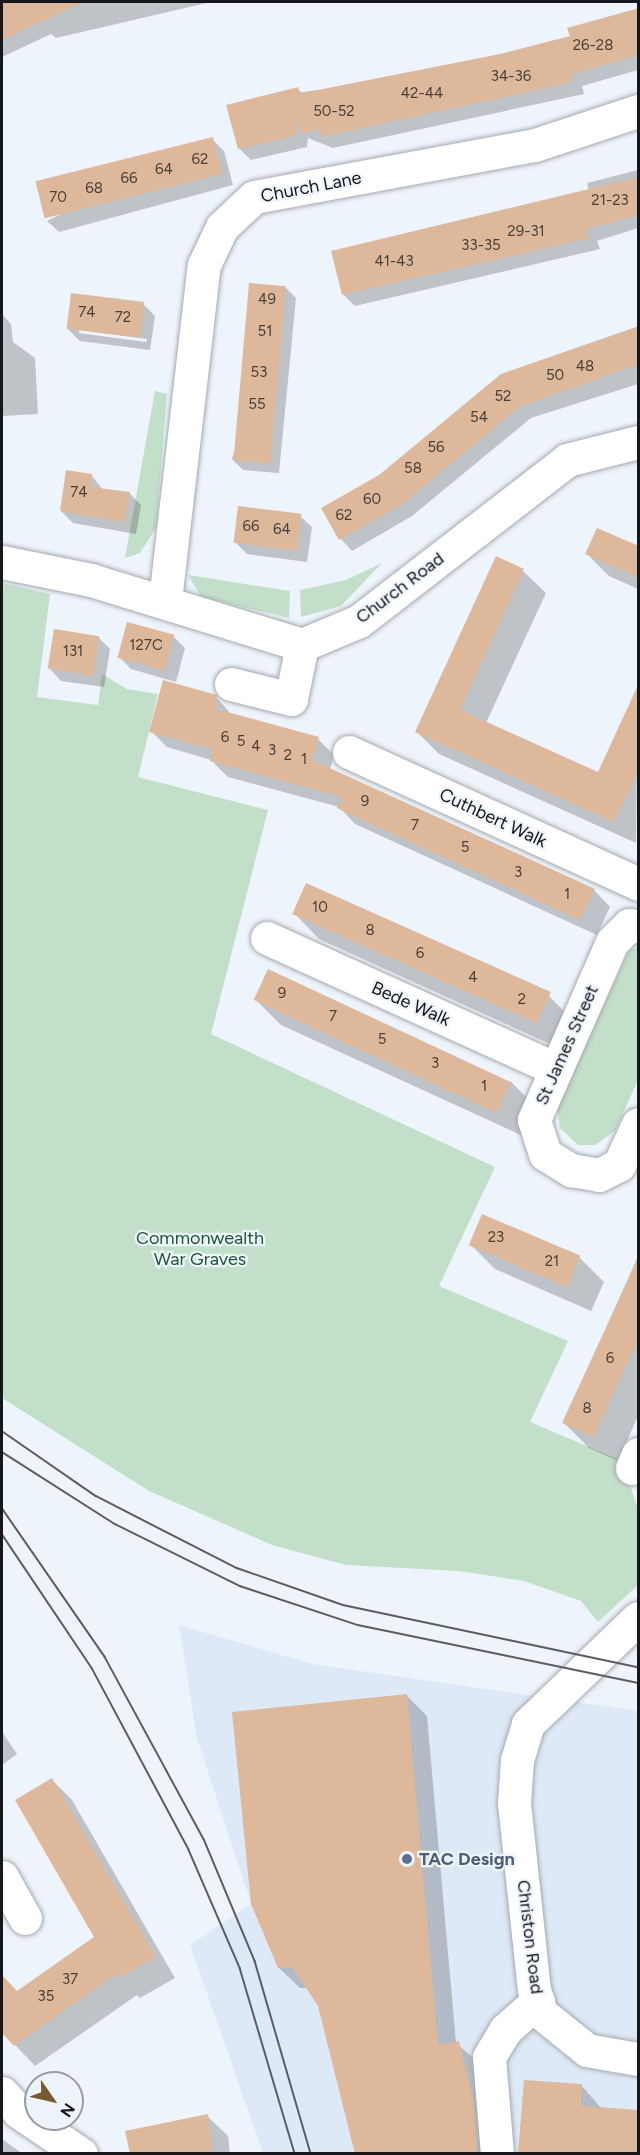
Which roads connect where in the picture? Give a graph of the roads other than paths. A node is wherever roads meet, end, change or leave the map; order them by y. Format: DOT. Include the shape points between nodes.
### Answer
graph roads {
  1 [pos="639,111"];
  2 [pos="639,442"];
  3 [pos="2,562"];
  4 [pos="165,600"];
  5 [pos="302,645"];
  6 [pos="231,684"];
  7 [pos="349,752"];
  8 [pos="638,883"];
  9 [pos="634,926"];
  10 [pos="267,938"];
  11 [pos="556,1069"];
  12 [pos="639,1124"];
  13 [pos="639,1618"];
  14 [pos="2,1877"];
  15 [pos="25,1918"];
  16 [pos="538,2001"];
  17 [pos="639,2059"];
  18 [pos="10,2102"];
  19 [pos="81,2154"];
  20 [pos="497,2154"];
  1 -- 4 [label="street, Church Lane" via="535,145 254,197 222,227 204,266"];
  2 -- 5 [label="street, Church Road" via="567,460 359,621"];
  3 -- 4 [label="street"];
  4 -- 5 [label="street"];
  5 -- 6 [label="street" via="291,699"];
  7 -- 8 [label="street, Cuthbert Walk"];
  8 -- 9 [label="street, St James Street" via="627,906"];
  9 -- 11 [label="street, St James Street" via="612,942"];
  10 -- 11 [label="street, Bede Walk"];
  11 -- 12 [label="street, St James Street" via="534,1120 545,1154 571,1170 599,1175 619,1165"];
  13 -- 16 [label="street, Christon Road" via="528,1724 517,1760 514,1803"];
  14 -- 15 [label="street"];
  16 -- 17 [label="street, Christon Road" via="562,2034 587,2050"];
  16 -- 20 [label="street" via="505,2030 489,2057"];
  18 -- 19 [label="street"];
}
